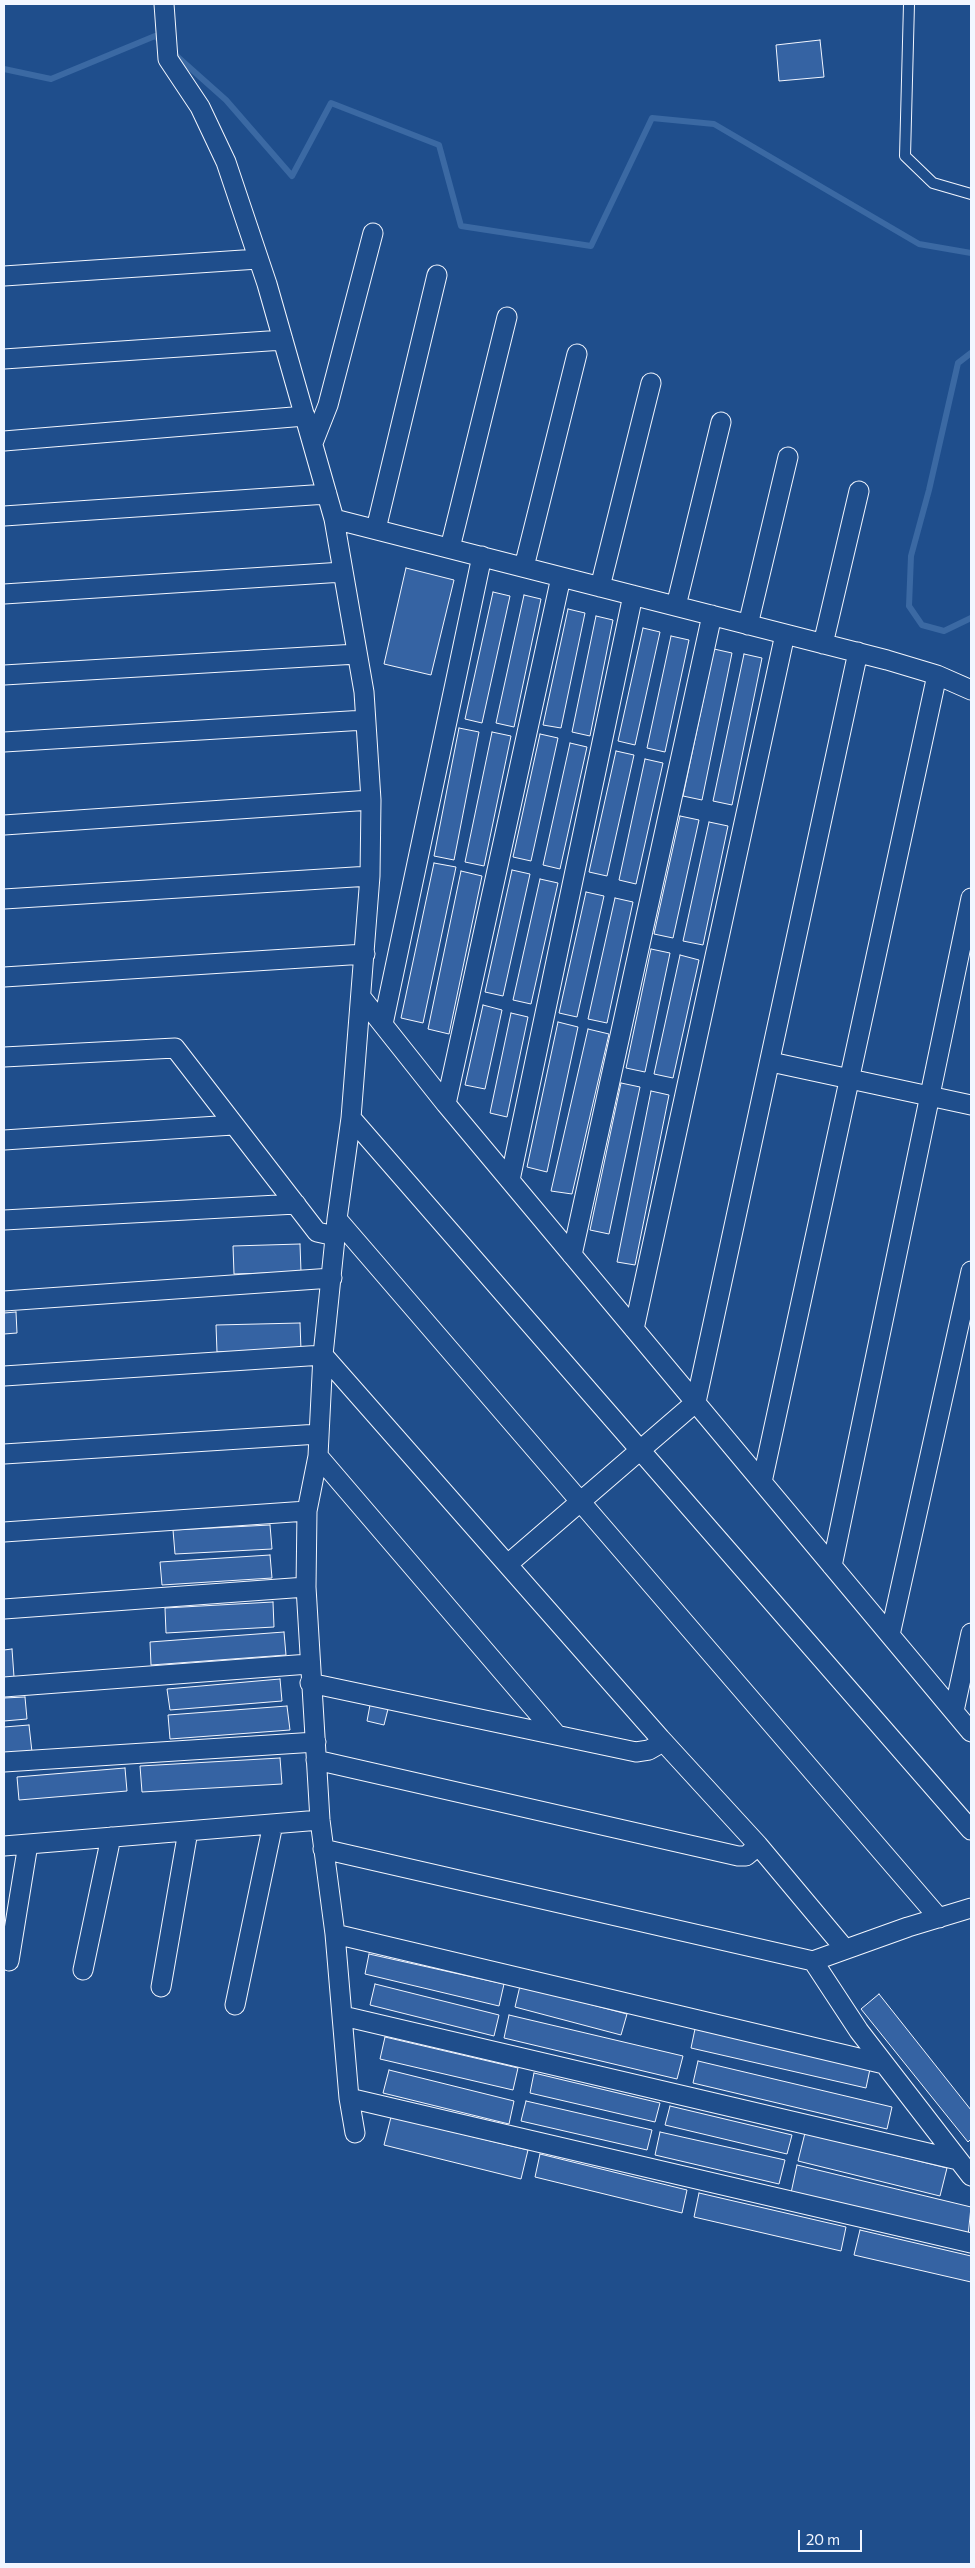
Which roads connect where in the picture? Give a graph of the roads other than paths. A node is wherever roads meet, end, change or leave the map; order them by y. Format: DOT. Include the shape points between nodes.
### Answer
graph roads {
  1 [pos="164,4"];
  2 [pos="909,4"];
  3 [pos="971,194"];
  4 [pos="373,233"];
  5 [pos="258,259"];
  6 [pos="437,275"];
  7 [pos="4,276"];
  8 [pos="507,317"];
  9 [pos="283,340"];
  10 [pos="577,354"];
  11 [pos="4,359"];
  12 [pos="651,383"];
  13 [pos="305,416"];
  14 [pos="721,422"];
  15 [pos="4,441"];
  16 [pos="313,443"];
  17 [pos="788,457"];
  18 [pos="859,492"];
  19 [pos="327,494"];
  20 [pos="4,516"];
  21 [pos="334,519"];
  22 [pos="376,529"];
  23 [pos="450,548"];
  24 [pos="482,556"];
  25 [pos="524,567"];
  26 [pos="343,572"];
  27 [pos="561,577"];
  28 [pos="600,587"];
  29 [pos="4,594"];
  30 [pos="632,595"];
  31 [pos="676,606"];
  32 [pos="712,615"];
  33 [pos="748,624"];
  34 [pos="785,634"];
  35 [pos="823,644"];
  36 [pos="858,652"];
  37 [pos="357,654"];
  38 [pos="4,674"];
  39 [pos="937,675"];
  40 [pos="971,690"];
  41 [pos="366,720"];
  42 [pos="4,742"];
  43 [pos="371,800"];
  44 [pos="4,825"];
  45 [pos="370,876"];
  46 [pos="971,898"];
  47 [pos="4,899"];
  48 [pos="365,954"];
  49 [pos="4,977"];
  50 [pos="361,997"];
  51 [pos="383,1024"];
  52 [pos="4,1057"];
  53 [pos="770,1062"];
  54 [pos="850,1079"];
  55 [pos="930,1096"];
  56 [pos="446,1104"];
  57 [pos="971,1105"];
  58 [pos="351,1118"];
  59 [pos="232,1125"];
  60 [pos="4,1140"];
  61 [pos="510,1180"];
  62 [pos="296,1204"];
  63 [pos="4,1220"];
  64 [pos="336,1227"];
  65 [pos="572,1255"];
  66 [pos="971,1271"];
  67 [pos="332,1278"];
  68 [pos="4,1301"];
  69 [pos="634,1328"];
  70 [pos="323,1355"];
  71 [pos="4,1376"];
  72 [pos="696,1402"];
  73 [pos="319,1434"];
  74 [pos="640,1450"];
  75 [pos="4,1454"];
  76 [pos="318,1456"];
  77 [pos="762,1482"];
  78 [pos="580,1502"];
  79 [pos="307,1511"];
  80 [pos="4,1532"];
  81 [pos="508,1564"];
  82 [pos="832,1566"];
  83 [pos="306,1587"];
  84 [pos="4,1609"];
  85 [pos="971,1633"];
  86 [pos="890,1636"];
  87 [pos="309,1664"];
  88 [pos="310,1683"];
  89 [pos="4,1687"];
  90 [pos="954,1711"];
  91 [pos="971,1732"];
  92 [pos="556,1734"];
  93 [pos="660,1738"];
  94 [pos="316,1751"];
  95 [pos="4,1762"];
  96 [pos="320,1820"];
  97 [pos="273,1824"];
  98 [pos="971,1830"];
  99 [pos="188,1831"];
  100 [pos="111,1837"];
  101 [pos="28,1844"];
  102 [pos="758,1845"];
  103 [pos="4,1846"];
  104 [pos="323,1849"];
  105 [pos="971,1908"];
  106 [pos="939,1918"];
  107 [pos="335,1934"];
  108 [pos="845,1949"];
  109 [pos="9,1961"];
  110 [pos="812,1961"];
  111 [pos="83,1970"];
  112 [pos="161,1987"];
  113 [pos="235,2005"];
  114 [pos="343,2016"];
  115 [pos="884,2064"];
  116 [pos="349,2098"];
  117 [pos="355,2133"];
  118 [pos="958,2160"];
  119 [pos="971,2176"];
  120 [pos="971,2243"];
  1 -- 5 [label="street" via="168,60 200,107 226,162"];
  2 -- 3 [label="lane" via="905,156 933,183"];
  4 -- 16 [label="street" via="328,405"];
  5 -- 7 [label="street"];
  5 -- 9 [label="street"];
  6 -- 22 [label="street"];
  8 -- 23 [label="street"];
  9 -- 11 [label="street"];
  9 -- 13 [label="street"];
  10 -- 25 [label="street"];
  12 -- 28 [label="street"];
  13 -- 15 [label="street"];
  13 -- 16 [label="street"];
  14 -- 31 [label="street"];
  16 -- 19 [label="street"];
  17 -- 33 [label="street"];
  18 -- 35 [label="street"];
  19 -- 20 [label="street"];
  19 -- 21 [label="street"];
  21 -- 22 [label="street"];
  21 -- 26 [label="street"];
  22 -- 23 [label="street"];
  23 -- 24 [label="street"];
  24 -- 25 [label="street"];
  24 -- 51 [label="street"];
  25 -- 27 [label="street"];
  26 -- 29 [label="street"];
  26 -- 37 [label="street"];
  27 -- 28 [label="street"];
  27 -- 56 [label="street"];
  28 -- 30 [label="street"];
  30 -- 31 [label="street"];
  30 -- 61 [label="street"];
  31 -- 32 [label="street"];
  32 -- 33 [label="street"];
  32 -- 65 [label="street"];
  33 -- 34 [label="street"];
  34 -- 35 [label="street"];
  34 -- 69 [label="street"];
  35 -- 36 [label="street"];
  36 -- 39 [label="street"];
  36 -- 53 [label="street"];
  37 -- 38 [label="street"];
  37 -- 41 [label="street"];
  39 -- 40 [label="street"];
  39 -- 54 [label="street"];
  41 -- 42 [label="street"];
  41 -- 43 [label="street"];
  43 -- 44 [label="street"];
  43 -- 45 [label="street"];
  45 -- 47 [label="street"];
  45 -- 48 [label="street"];
  46 -- 55 [label="street"];
  48 -- 49 [label="street"];
  48 -- 50 [label="street"];
  50 -- 51 [label="street"];
  50 -- 58 [label="street"];
  51 -- 56 [label="street"];
  52 -- 59 [label="street" via="175,1048"];
  53 -- 54 [label="street"];
  53 -- 72 [label="street"];
  54 -- 55 [label="street"];
  54 -- 77 [label="street"];
  55 -- 57 [label="street"];
  55 -- 82 [label="street"];
  56 -- 61 [label="street"];
  58 -- 64 [label="street"];
  58 -- 74 [label="street"];
  59 -- 60 [label="street"];
  59 -- 62 [label="street"];
  61 -- 65 [label="street"];
  62 -- 63 [label="street"];
  62 -- 64 [label="street" via="317,1232"];
  64 -- 67 [label="street"];
  64 -- 78 [label="street"];
  65 -- 69 [label="street"];
  66 -- 86 [label="street"];
  67 -- 68 [label="street"];
  67 -- 70 [label="street"];
  69 -- 72 [label="street"];
  70 -- 71 [label="street"];
  70 -- 73 [label="street"];
  70 -- 81 [label="street"];
  72 -- 74 [label="street"];
  72 -- 77 [label="street"];
  73 -- 75 [label="street"];
  73 -- 76 [label="street"];
  74 -- 78 [label="street"];
  74 -- 98 [label="street"];
  76 -- 79 [label="street"];
  76 -- 92 [label="street"];
  77 -- 82 [label="street"];
  78 -- 81 [label="street"];
  78 -- 106 [label="street"];
  79 -- 80 [label="street"];
  79 -- 83 [label="street"];
  81 -- 93 [label="street"];
  82 -- 86 [label="street"];
  83 -- 84 [label="street"];
  83 -- 87 [label="street"];
  85 -- 90 [label="street"];
  86 -- 90 [label="street"];
  87 -- 88 [label="street"];
  87 -- 89 [label="street"];
  88 -- 92 [label="street"];
  88 -- 94 [label="street"];
  90 -- 91 [label="street"];
  92 -- 93 [label="street" via="636,1752 656,1746"];
  93 -- 102 [label="street"];
  94 -- 95 [label="street"];
  94 -- 96 [label="street"];
  94 -- 102 [label="street" via="738,1856 746,1856"];
  96 -- 97 [label="street"];
  96 -- 104 [label="street"];
  97 -- 99 [label="street"];
  97 -- 113 [label="street"];
  99 -- 100 [label="street"];
  99 -- 112 [label="street"];
  100 -- 101 [label="street"];
  100 -- 111 [label="street"];
  101 -- 103 [label="street"];
  101 -- 109 [label="street"];
  102 -- 108 [label="street"];
  104 -- 107 [label="street"];
  104 -- 110 [label="street"];
  105 -- 106 [label="street"];
  106 -- 108 [label="street"];
  107 -- 114 [label="street"];
  107 -- 115 [label="street"];
  108 -- 110 [label="street"];
  110 -- 115 [label="street"];
  114 -- 116 [label="street"];
  114 -- 118 [label="street"];
  115 -- 118 [label="street"];
  116 -- 117 [label="street"];
  116 -- 120 [label="street"];
  118 -- 119 [label="street"];
}
